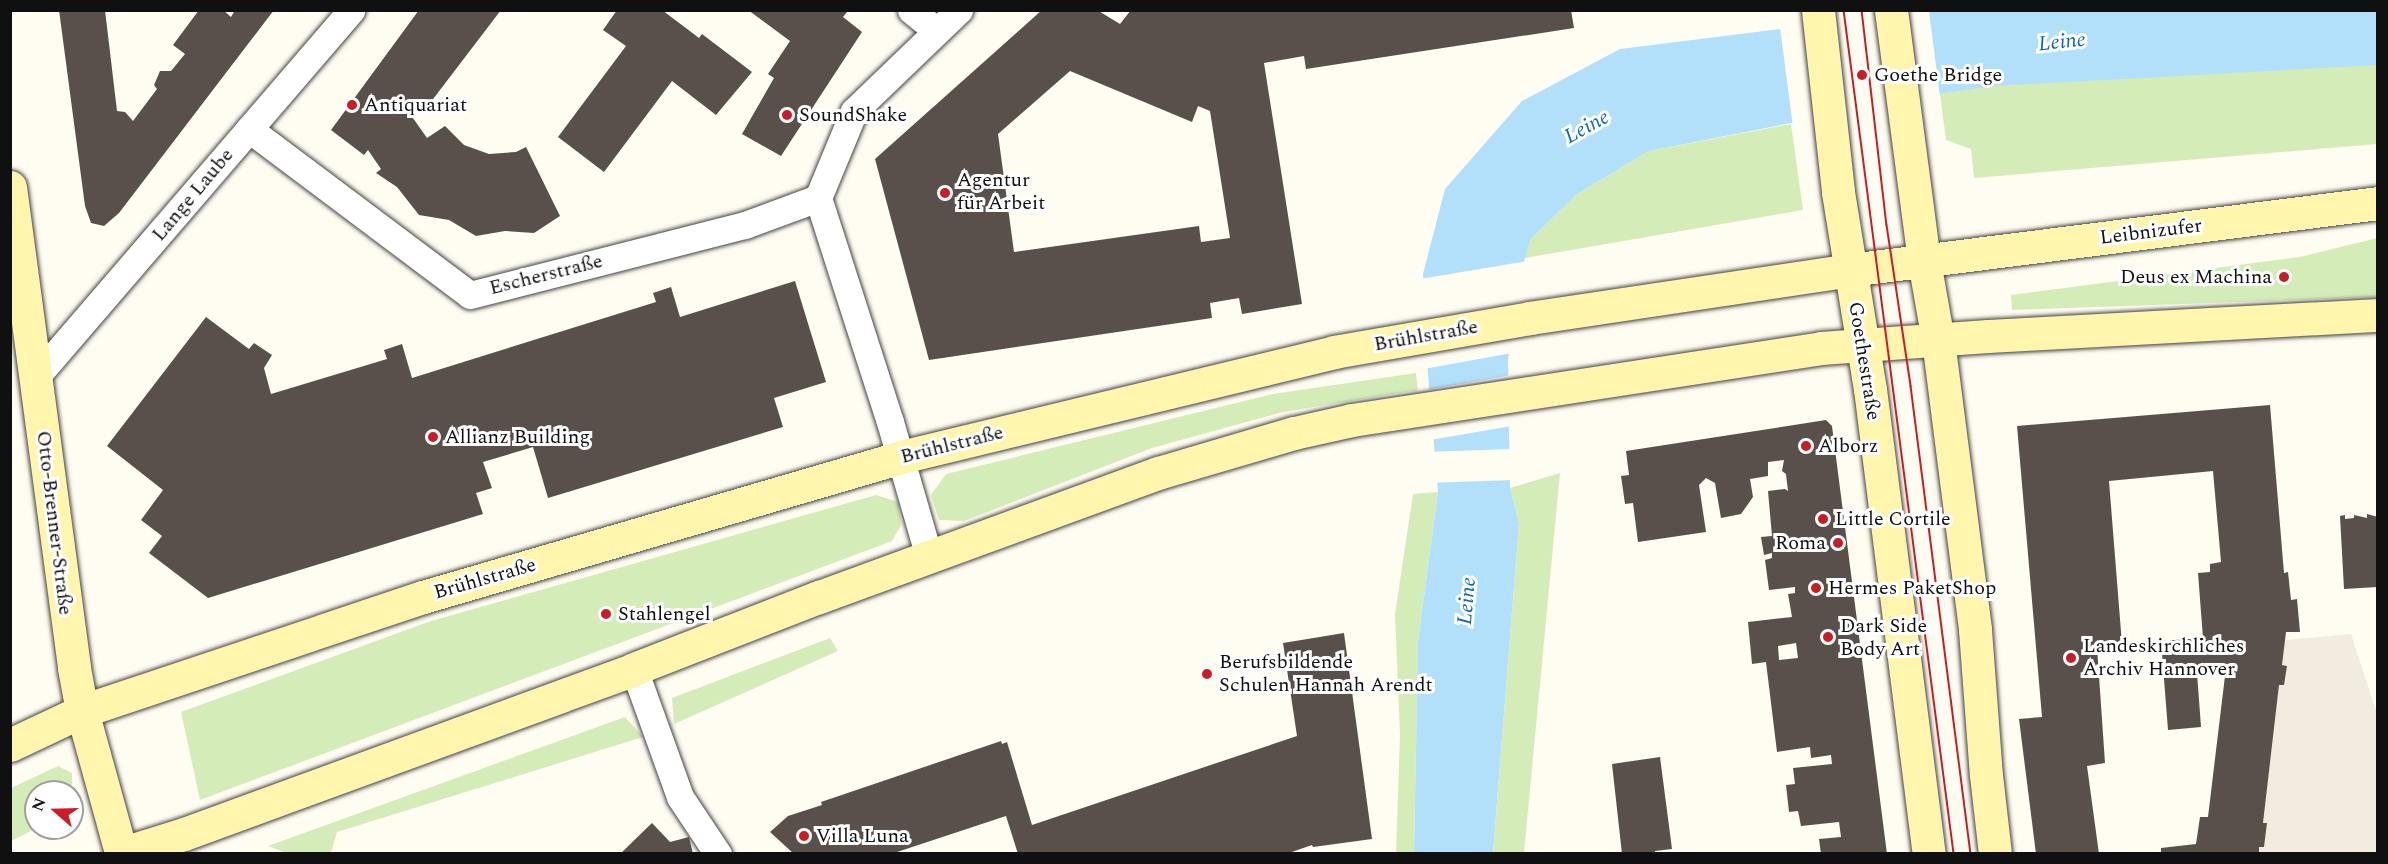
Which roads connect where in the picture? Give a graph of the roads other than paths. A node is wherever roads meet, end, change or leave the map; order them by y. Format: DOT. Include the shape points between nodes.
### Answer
graph roads {
  1 [pos="351,10"];
  2 [pos="910,10"];
  3 [pos="959,10"];
  4 [pos="1818,10"];
  5 [pos="1891,10"];
  6 [pos="937,31"];
  7 [pos="249,129"];
  8 [pos="10,187"];
  9 [pos="818,198"];
  10 [pos="2378,203"];
  11 [pos="1924,261"];
  12 [pos="1850,270"];
  13 [pos="2378,315"];
  14 [pos="1938,340"];
  15 [pos="1863,345"];
  16 [pos="35,378"];
  17 [pos="901,457"];
  18 [pos="929,557"];
  19 [pos="634,669"];
  20 [pos="82,711"];
  21 [pos="10,745"];
  22 [pos="121,853"];
  23 [pos="718,854"];
  24 [pos="1929,854"];
  25 [pos="1995,854"];
  1 -- 7 [label="street, Lange Laube"];
  2 -- 6 [label="street"];
  3 -- 6 [label="street"];
  4 -- 12 [label="main road, Goethestraße"];
  5 -- 11 [label="main road"];
  6 -- 9 [label="street" via="854,111"];
  7 -- 9 [label="street, Escherstraße" via="470,295 745,225"];
  7 -- 16 [label="street, Lange Laube"];
  8 -- 16 [label="main road, Otto-Brenner-Straße"];
  9 -- 17 [label="street"];
  10 -- 11 [label="main road, Leibnizufer"];
  11 -- 12 [label="main road, Brühlstraße"];
  11 -- 14 [label="main road"];
  12 -- 15 [label="main road, Goethestraße"];
  12 -- 17 [label="main road, Brühlstraße" via="1399,340"];
  13 -- 14 [label="main road"];
  14 -- 15 [label="main road"];
  14 -- 25 [label="main road" via="1975,630"];
  15 -- 18 [label="main road" via="1784,352 1352,420 1158,473"];
  15 -- 24 [label="main road, Goethestraße"];
  16 -- 20 [label="main road, Otto-Brenner-Straße"];
  17 -- 18 [label="street"];
  17 -- 20 [label="main road, Brühlstraße" via="423,597"];
  18 -- 19 [label="main road"];
  19 -- 22 [label="main road"];
  19 -- 23 [label="street" via="680,797"];
  20 -- 21 [label="main road, Brühlstraße"];
  20 -- 22 [label="main road, Otto-Brenner-Straße"];
}
